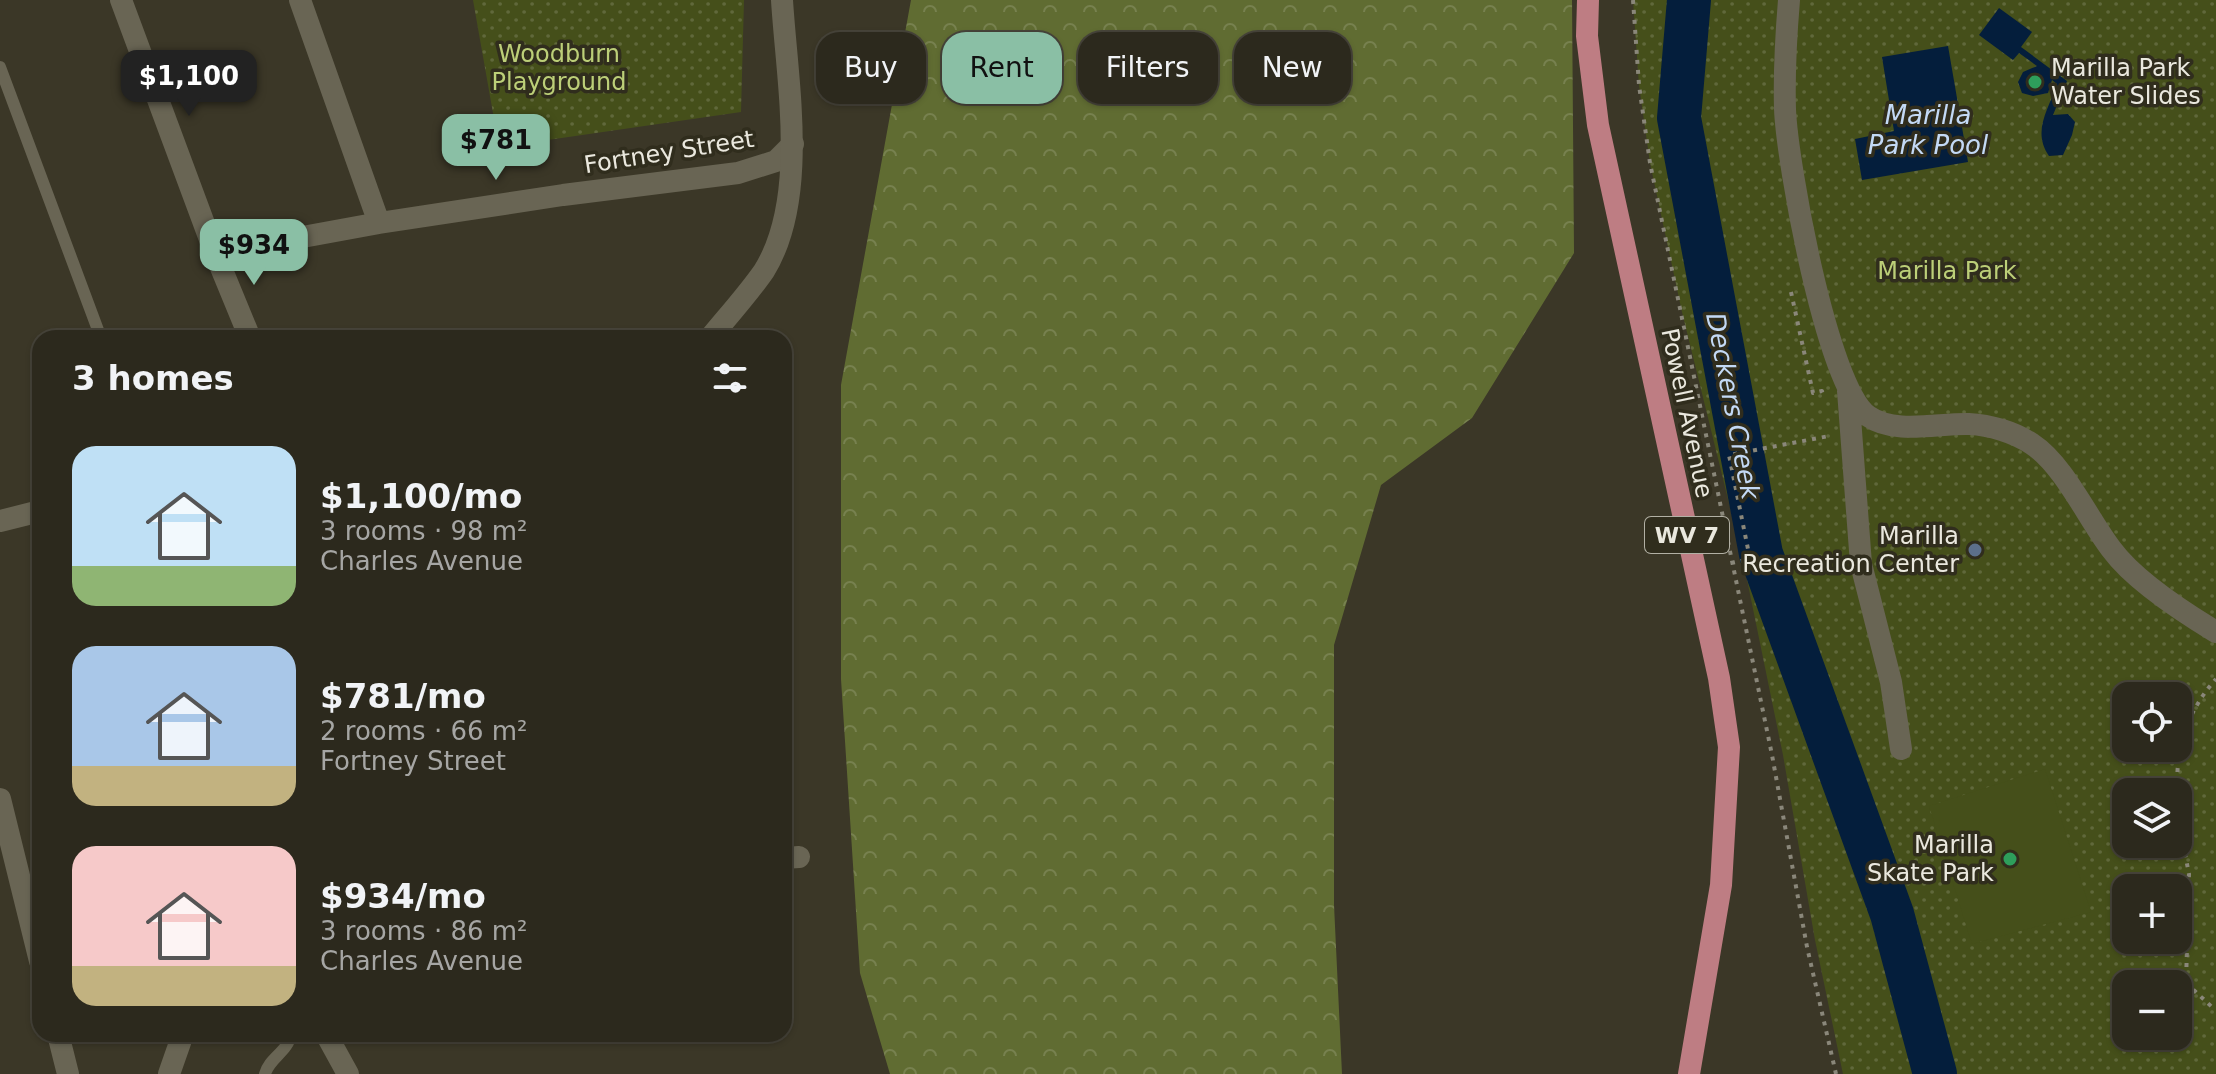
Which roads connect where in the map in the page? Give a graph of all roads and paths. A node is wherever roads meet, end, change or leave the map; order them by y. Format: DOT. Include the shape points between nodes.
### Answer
graph roads {
  1 [pos="121,0"];
  2 [pos="300,0"];
  3 [pos="782,0"];
  4 [pos="1588,0"];
  5 [pos="1633,0"];
  6 [pos="1789,0"];
  7 [pos="0,67"];
  8 [pos="793,144"];
  9 [pos="379,223"];
  10 [pos="215,253"];
  11 [pos="98,330"];
  12 [pos="247,330"];
  13 [pos="716,330"];
  14 [pos="1848,390"];
  15 [pos="1831,435"];
  16 [pos="32,513"];
  17 [pos="0,521"];
  18 [pos="1730,563"];
  19 [pos="2216,632"];
  20 [pos="2216,679"];
  21 [pos="1901,749"];
  22 [pos="2177,778"];
  23 [pos="0,799"];
  24 [pos="2186,858"];
  25 [pos="32,929"];
  26 [pos="2212,1007"];
  27 [pos="60,1042"];
  28 [pos="180,1042"];
  29 [pos="290,1042"];
  30 [pos="330,1042"];
  31 [pos="68,1074"];
  32 [pos="169,1074"];
  33 [pos="265,1074"];
  34 [pos="348,1074"];
  35 [pos="1689,1074"];
  36 [pos="1836,1074"];
  1 -- 10 [label="street"];
  2 -- 9 [label="street"];
  3 -- 8 [label="street"];
  4 -- 35 [label="main road, Powell Avenue / WV 7" via="1598,125 1719,678 1729,747 1721,885"];
  5 -- 18 [label="path" via="1650,163"];
  6 -- 14 [label="street" via="1785,112 1797,192 1828,341"];
  7 -- 11 [label="lane"];
  8 -- 9 [label="street, Fortney Street" via="776,161 738,173"];
  8 -- 13 [label="street" via="783,226 765,269"];
  9 -- 10 [label="street, Fortney Street"];
  10 -- 12 [label="street"];
  14 -- 19 [label="street" via="1867,415 1892,425 1971,424 2033,444 2058,471 2113,552 2155,590"];
  14 -- 21 [label="street" via="1861,564 1891,682"];
  15 -- 18 [label="path" via="1729,455 1750,559"];
  16 -- 17 [label="street"];
  18 -- 36 [label="path"];
  20 -- 22 [label="path" via="2190,715"];
  23 -- 25 [label="street"];
  24 -- 26 [label="path" via="2186,983"];
  27 -- 31 [label="street"];
  28 -- 32 [label="street"];
  29 -- 33 [label="lane"];
  30 -- 34 [label="street"];
}
